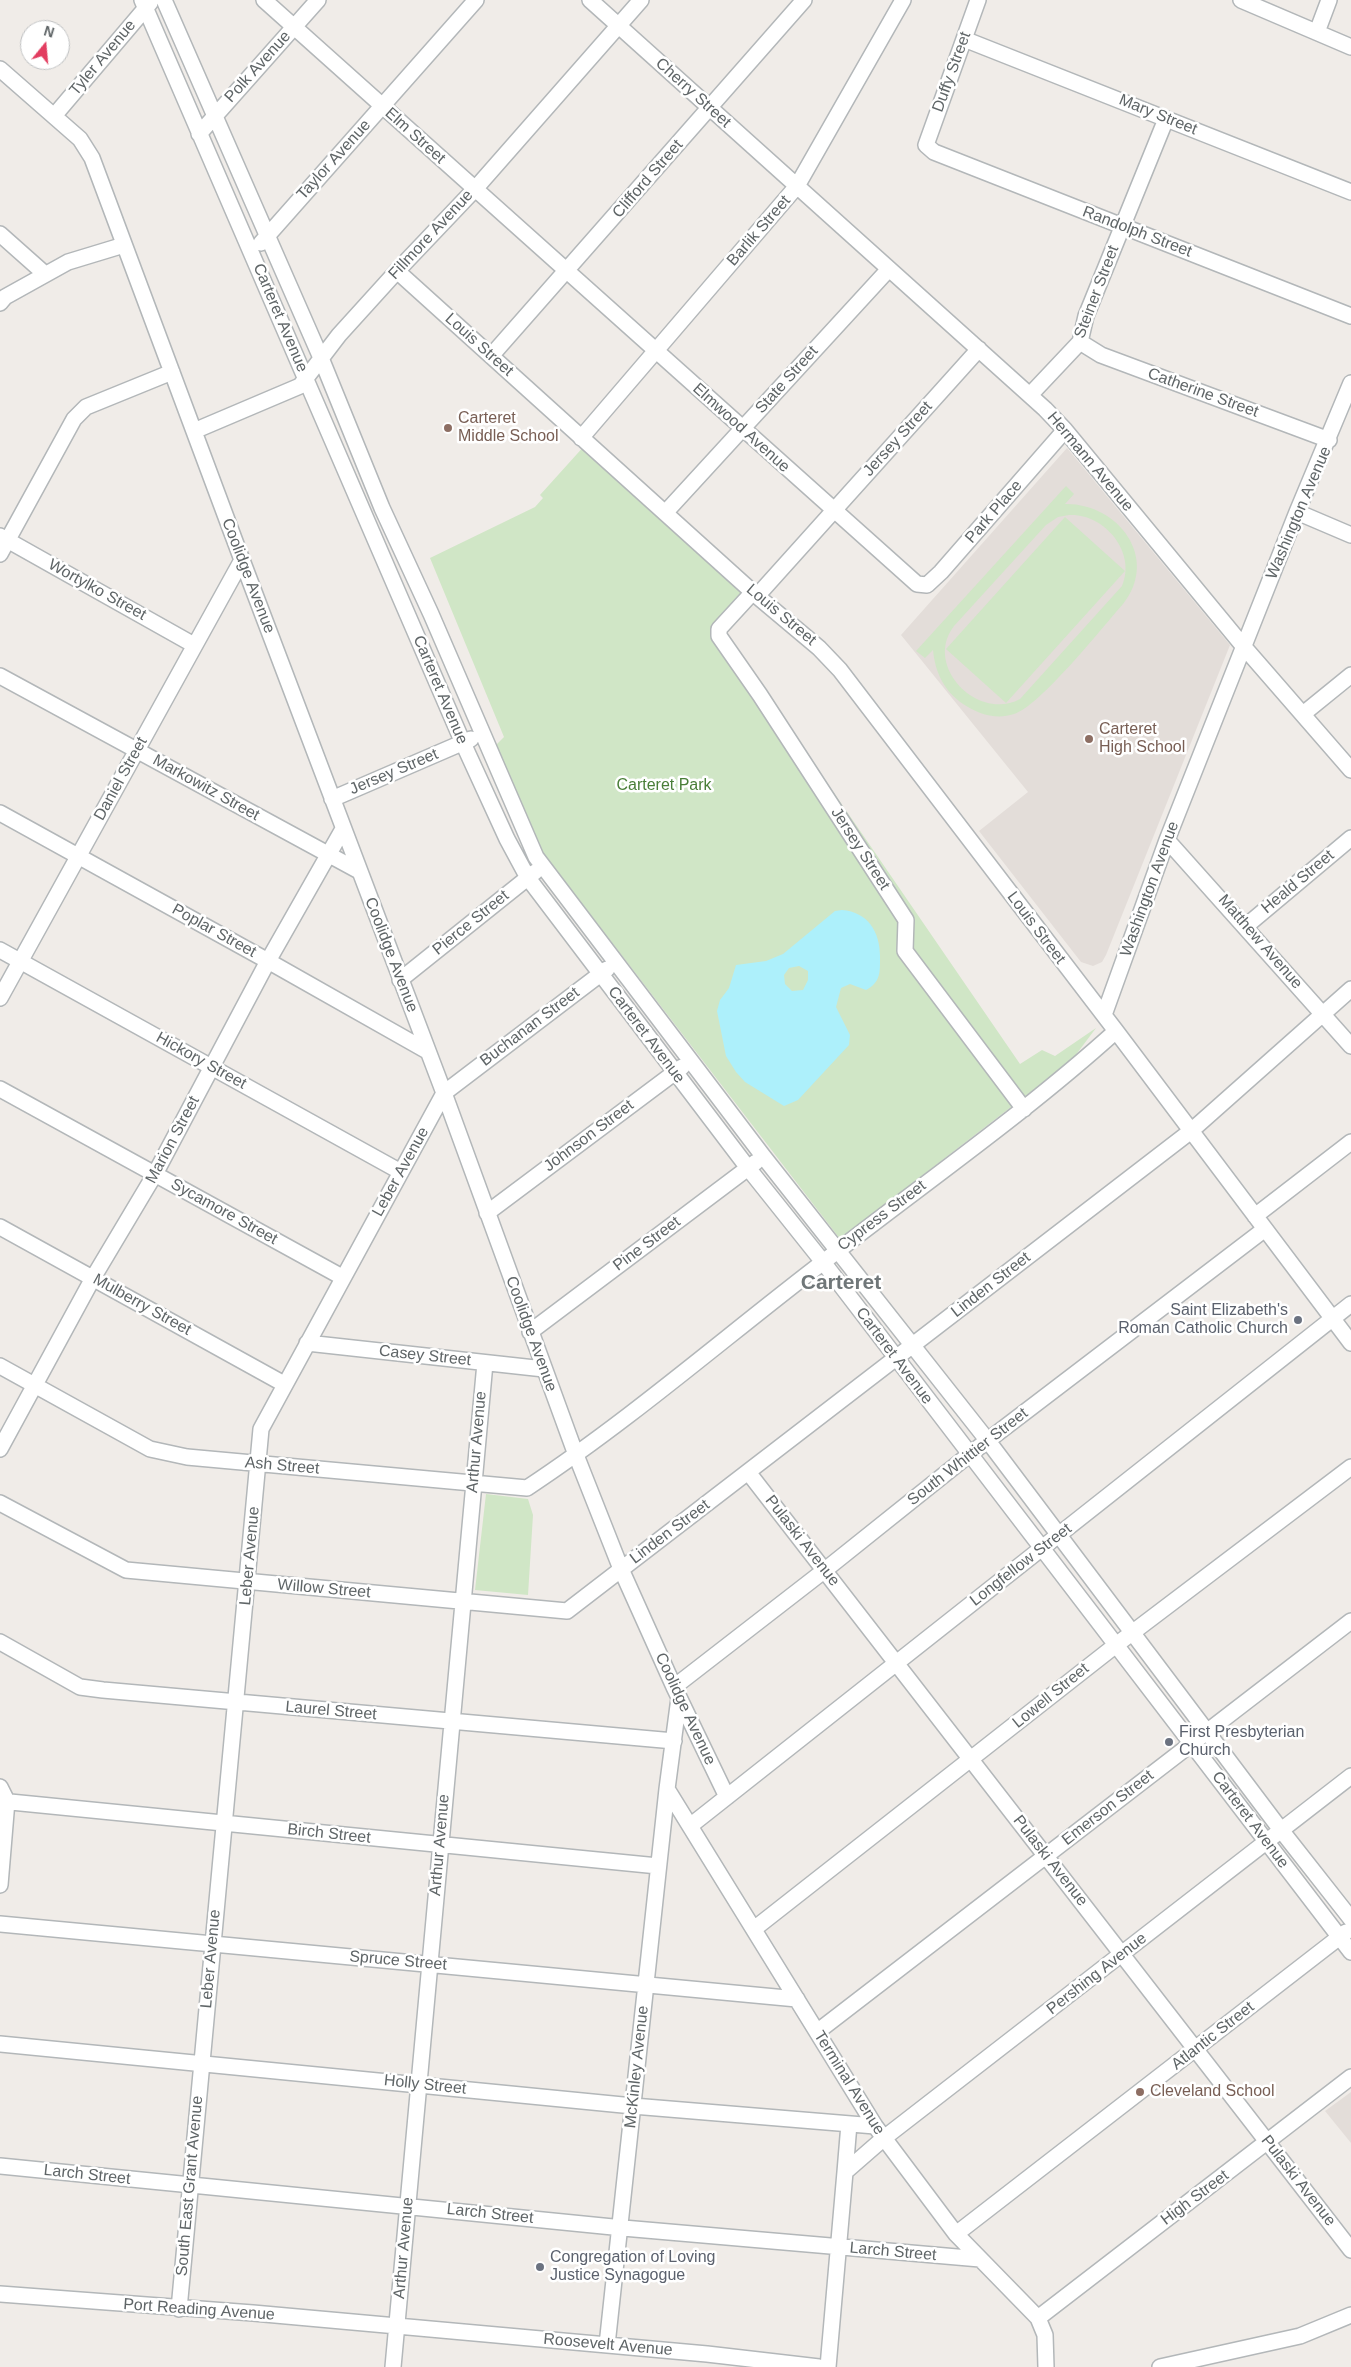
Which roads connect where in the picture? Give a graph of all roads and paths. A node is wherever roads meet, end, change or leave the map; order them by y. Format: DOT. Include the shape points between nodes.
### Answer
graph roads {
  1 [pos="164,0"];
  2 [pos="264,0"];
  3 [pos="318,0"];
  4 [pos="476,0"];
  5 [pos="590,0"];
  6 [pos="640,0"];
  7 [pos="804,0"];
  8 [pos="903,0"];
  9 [pos="978,0"];
  10 [pos="1241,0"];
  11 [pos="1329,0"];
  12 [pos="147,3"];
  13 [pos="618,26"];
  14 [pos="294,27"];
  15 [pos="1317,32"];
  16 [pos="964,39"];
  17 [pos="1351,46"];
  18 [pos="0,69"];
  19 [pos="383,106"];
  20 [pos="710,108"];
  21 [pos="54,116"];
  22 [pos="215,116"];
  23 [pos="1166,119"];
  24 [pos="199,134"];
  25 [pos="926,145"];
  26 [pos="797,186"];
  27 [pos="475,189"];
  28 [pos="1351,192"];
  29 [pos="1122,226"];
  30 [pos="0,234"];
  31 [pos="266,237"];
  32 [pos="124,245"];
  33 [pos="252,253"];
  34 [pos="889,268"];
  35 [pos="397,271"];
  36 [pos="566,271"];
  37 [pos="45,274"];
  38 [pos="0,303"];
  39 [pos="1351,316"];
  40 [pos="1080,342"];
  41 [pos="979,349"];
  42 [pos="655,351"];
  43 [pos="491,356"];
  44 [pos="321,358"];
  45 [pos="172,372"];
  46 [pos="306,378"];
  47 [pos="1351,383"];
  48 [pos="1030,395"];
  49 [pos="742,429"];
  50 [pos="1065,430"];
  51 [pos="194,431"];
  52 [pos="581,438"];
  53 [pos="1329,440"];
  54 [pos="363,462"];
  55 [pos="346,470"];
  56 [pos="834,511"];
  57 [pos="1297,512"];
  58 [pos="665,513"];
  59 [pos="1351,535"];
  60 [pos="4,538"];
  61 [pos="0,554"];
  62 [pos="242,560"];
  63 [pos="917,584"];
  64 [pos="755,594"];
  65 [pos="435,623"];
  66 [pos="416,632"];
  67 [pos="194,645"];
  68 [pos="1244,647"];
  69 [pos="1351,675"];
  70 [pos="0,676"];
  71 [pos="1303,714"];
  72 [pos="483,734"];
  73 [pos="463,742"];
  74 [pos="137,750"];
  75 [pos="1351,770"];
  76 [pos="332,799"];
  77 [pos="0,813"];
  78 [pos="343,829"];
  79 [pos="1351,838"];
  80 [pos="1167,840"];
  81 [pos="328,854"];
  82 [pos="78,856"];
  83 [pos="542,866"];
  84 [pos="359,871"];
  85 [pos="528,878"];
  86 [pos="1246,926"];
  87 [pos="0,950"];
  88 [pos="21,961"];
  89 [pos="268,961"];
  90 [pos="617,962"];
  91 [pos="600,974"];
  92 [pos="400,980"];
  93 [pos="1351,989"];
  94 [pos="0,998"];
  95 [pos="1323,1014"];
  96 [pos="1104,1015"];
  97 [pos="1116,1031"];
  98 [pos="1351,1046"];
  99 [pos="427,1051"];
  100 [pos="691,1060"];
  101 [pos="212,1067"];
  102 [pos="674,1072"];
  103 [pos="0,1089"];
  104 [pos="444,1093"];
  105 [pos="1024,1109"];
  106 [pos="1191,1131"];
  107 [pos="1351,1142"];
  108 [pos="763,1156"];
  109 [pos="748,1168"];
  110 [pos="401,1172"];
  111 [pos="155,1174"];
  112 [pos="487,1213"];
  113 [pos="1255,1216"];
  114 [pos="0,1227"];
  115 [pos="1265,1229"];
  116 [pos="838,1250"];
  117 [pos="822,1262"];
  118 [pos="342,1277"];
  119 [pos="93,1278"];
  120 [pos="1351,1304"];
  121 [pos="1332,1318"];
  122 [pos="530,1332"];
  123 [pos="306,1343"];
  124 [pos="1351,1343"];
  125 [pos="912,1346"];
  126 [pos="895,1359"];
  127 [pos="485,1363"];
  128 [pos="0,1366"];
  129 [pos="544,1369"];
  130 [pos="284,1384"];
  131 [pos="35,1385"];
  132 [pos="988,1441"];
  133 [pos="0,1449"];
  134 [pos="970,1454"];
  135 [pos="576,1455"];
  136 [pos="258,1464"];
  137 [pos="1351,1467"];
  138 [pos="748,1472"];
  139 [pos="474,1483"];
  140 [pos="0,1503"];
  141 [pos="1058,1536"];
  142 [pos="1042,1548"];
  143 [pos="621,1568"];
  144 [pos="825,1570"];
  145 [pos="247,1582"];
  146 [pos="462,1602"];
  147 [pos="1351,1621"];
  148 [pos="1133,1632"];
  149 [pos="0,1642"];
  150 [pos="1116,1645"];
  151 [pos="897,1663"];
  152 [pos="676,1692"];
  153 [pos="236,1702"];
  154 [pos="451,1721"];
  155 [pos="1207,1731"];
  156 [pos="674,1741"];
  157 [pos="1191,1744"];
  158 [pos="972,1760"];
  159 [pos="1351,1776"];
  160 [pos="0,1787"];
  161 [pos="667,1789"];
  162 [pos="727,1797"];
  163 [pos="4,1801"];
  164 [pos="223,1822"];
  165 [pos="690,1826"];
  166 [pos="1281,1830"];
  167 [pos="1266,1842"];
  168 [pos="440,1846"];
  169 [pos="1046,1856"];
  170 [pos="658,1866"];
  171 [pos="0,1885"];
  172 [pos="1351,1920"];
  173 [pos="0,1924"];
  174 [pos="754,1929"];
  175 [pos="1345,1932"];
  176 [pos="213,1944"];
  177 [pos="1351,1952"];
  178 [pos="1122,1955"];
  179 [pos="429,1964"];
  180 [pos="646,1985"];
  181 [pos="797,1999"];
  182 [pos="817,2032"];
  183 [pos="0,2044"];
  184 [pos="1196,2050"];
  185 [pos="202,2064"];
  186 [pos="1351,2077"];
  187 [pos="417,2085"];
  188 [pos="633,2106"];
  189 [pos="849,2124"];
  190 [pos="879,2132"];
  191 [pos="1268,2142"];
  192 [pos="0,2166"];
  193 [pos="845,2172"];
  194 [pos="190,2185"];
  195 [pos="407,2206"];
  196 [pos="620,2227"];
  197 [pos="956,2234"];
  198 [pos="839,2247"];
  199 [pos="1351,2250"];
  200 [pos="980,2259"];
  201 [pos="0,2294"];
  202 [pos="179,2309"];
  203 [pos="1351,2315"];
  204 [pos="1038,2318"];
  205 [pos="397,2328"];
  206 [pos="608,2345"];
  207 [pos="393,2367"];
  208 [pos="820,2367"];
  209 [pos="828,2367"];
  210 [pos="1046,2367"];
  211 [pos="1160,2367"];
  1 -- 22 [label="street, Carteret Avenue"];
  2 -- 14 [label="street, Elm Street"];
  3 -- 14 [label="street, Polk Avenue"];
  4 -- 19 [label="street, Taylor Avenue"];
  5 -- 13 [label="street, Cherry Street"];
  6 -- 13 [label="street, Fillmore Avenue"];
  7 -- 20 [label="street, Clifford Street"];
  8 -- 26 [label="street, Barlik Street"];
  9 -- 16 [label="street, Duffy Street"];
  10 -- 15 [label="street"];
  11 -- 15 [label="street"];
  12 -- 21 [label="street, Tyler Avenue"];
  12 -- 24 [label="street, Carteret Avenue"];
  13 -- 20 [label="street, Cherry Street"];
  13 -- 27 [label="street, Fillmore Avenue"];
  14 -- 19 [label="street, Elm Street"];
  14 -- 22 [label="street, Polk Avenue"];
  15 -- 17 [label="street"];
  16 -- 23 [label="street, Mary Street"];
  16 -- 25 [label="street, Duffy Street"];
  18 -- 21 [label="street, Coolidge Avenue"];
  19 -- 27 [label="street, Elm Street"];
  19 -- 31 [label="street, Taylor Avenue"];
  20 -- 26 [label="street, Cherry Street"];
  20 -- 36 [label="street, Clifford Street"];
  21 -- 32 [label="street, Coolidge Avenue" via="80,140 92,158"];
  22 -- 24 [label="street, Polk Avenue"];
  22 -- 31 [label="street, Carteret Avenue"];
  23 -- 28 [label="street, Mary Street"];
  23 -- 29 [label="street, Steiner Street"];
  24 -- 33 [label="street, Carteret Avenue"];
  25 -- 29 [label="street, Randolph Street" via="934,152"];
  26 -- 34 [label="street, Hermann Avenue"];
  26 -- 42 [label="street, Barlik Street"];
  27 -- 35 [label="street, Fillmore Avenue"];
  27 -- 36 [label="street, Elm Street"];
  29 -- 39 [label="street, Randolph Street"];
  29 -- 40 [label="street, Steiner Street" via="1086,316"];
  30 -- 37 [label="street"];
  31 -- 33 [label="street, Taylor Avenue"];
  31 -- 44 [label="street, Carteret Avenue"];
  32 -- 37 [label="street" via="68,262"];
  32 -- 45 [label="street, Coolidge Avenue"];
  33 -- 46 [label="street, Carteret Avenue"];
  34 -- 41 [label="street, Hermann Avenue"];
  34 -- 49 [label="street, State Street"];
  35 -- 43 [label="street, Louis Street"];
  35 -- 44 [label="street, Fillmore Avenue"];
  36 -- 42 [label="street, Elmwood Avenue"];
  36 -- 43 [label="street, Clifford Street"];
  37 -- 38 [label="street"];
  40 -- 48 [label="street, Steiner Street"];
  40 -- 53 [label="street, Catherine Street" via="1101,355"];
  41 -- 48 [label="street, Hermann Avenue"];
  41 -- 56 [label="street, Jersey Street"];
  42 -- 49 [label="street, Elmwood Avenue"];
  42 -- 52 [label="street, Barlik Street"];
  43 -- 52 [label="street, Louis Street"];
  44 -- 46 [label="street, Fillmore Avenue"];
  44 -- 54 [label="street, Carteret Avenue"];
  45 -- 51 [label="street, Coolidge Avenue"];
  45 -- 60 [label="street" via="86,407 74,419"];
  46 -- 51 [label="street, Fillmore Avenue" via="300,386"];
  46 -- 55 [label="street, Carteret Avenue"];
  47 -- 53 [label="street, Washington Avenue"];
  48 -- 50 [label="street, Hermann Avenue"];
  49 -- 56 [label="street, Elmwood Avenue"];
  49 -- 58 [label="street, State Street"];
  50 -- 63 [label="street, Park Place" via="941,572 927,585"];
  50 -- 68 [label="street, Hermann Avenue"];
  51 -- 62 [label="street, Coolidge Avenue"];
  52 -- 58 [label="street, Louis Street"];
  53 -- 57 [label="street, Washington Avenue"];
  54 -- 55 [label="street"];
  54 -- 65 [label="street, Carteret Avenue"];
  55 -- 66 [label="street, Carteret Avenue"];
  56 -- 63 [label="street, Elmwood Avenue"];
  56 -- 64 [label="street, Jersey Street"];
  57 -- 59 [label="street"];
  57 -- 68 [label="street, Washington Avenue"];
  58 -- 64 [label="street, Louis Street"];
  60 -- 61 [label="street"];
  60 -- 67 [label="street, Wortylko Street"];
  62 -- 67 [label="street, Daniel Street"];
  62 -- 76 [label="street, Coolidge Avenue"];
  64 -- 96 [label="street, Louis Street" via="840,670"];
  64 -- 105 [label="street, Jersey Street" via="719,629 720,638 906,920 905,951"];
  65 -- 66 [label="street"];
  65 -- 72 [label="street, Carteret Avenue"];
  66 -- 73 [label="street, Carteret Avenue"];
  67 -- 74 [label="street, Daniel Street"];
  68 -- 71 [label="street, Hermann Avenue"];
  68 -- 80 [label="street, Washington Avenue"];
  69 -- 71 [label="street"];
  70 -- 74 [label="street, Markowitz Street"];
  71 -- 75 [label="street, Hermann Avenue"];
  72 -- 73 [label="street, Jersey Street"];
  72 -- 83 [label="street, Carteret Avenue"];
  73 -- 76 [label="street, Jersey Street"];
  73 -- 85 [label="street, Carteret Avenue" via="506,839"];
  74 -- 81 [label="street, Markowitz Street"];
  74 -- 82 [label="street, Daniel Street"];
  76 -- 78 [label="street, Coolidge Avenue"];
  77 -- 82 [label="street, Poplar Street"];
  78 -- 81 [label="street, Marion Street"];
  78 -- 84 [label="street, Coolidge Avenue"];
  79 -- 86 [label="street, Heald Street"];
  80 -- 86 [label="street, Matthew Avenue"];
  80 -- 96 [label="street, Washington Avenue"];
  81 -- 84 [label="street, Markowitz Street"];
  81 -- 89 [label="street, Marion Street"];
  82 -- 88 [label="street, Daniel Street"];
  82 -- 89 [label="street, Poplar Street"];
  83 -- 85 [label="street, Pierce Street"];
  83 -- 90 [label="street, Carteret Avenue"];
  84 -- 92 [label="street, Coolidge Avenue"];
  85 -- 91 [label="street, Carteret Avenue"];
  85 -- 92 [label="street, Pierce Street"];
  86 -- 95 [label="street, Matthew Avenue"];
  87 -- 88 [label="street, Hickory Street"];
  88 -- 94 [label="street, Daniel Street"];
  88 -- 101 [label="street, Hickory Street"];
  89 -- 99 [label="street, Poplar Street"];
  89 -- 101 [label="street, Marion Street"];
  90 -- 91 [label="street, Buchanan Street"];
  90 -- 100 [label="street, Carteret Avenue"];
  91 -- 102 [label="street, Carteret Avenue"];
  91 -- 104 [label="street, Buchanan Street"];
  92 -- 99 [label="street, Coolidge Avenue"];
  93 -- 95 [label="street, Linden Street"];
  95 -- 98 [label="street, Matthew Avenue"];
  95 -- 106 [label="street, Linden Street"];
  96 -- 97 [label="street"];
  97 -- 105 [label="street, Cypress Street"];
  97 -- 106 [label="street"];
  99 -- 104 [label="street, Coolidge Avenue"];
  100 -- 102 [label="street, Johnson Street"];
  100 -- 108 [label="street, Carteret Avenue"];
  101 -- 110 [label="street, Hickory Street"];
  101 -- 111 [label="street, Marion Street"];
  102 -- 109 [label="street, Carteret Avenue"];
  102 -- 112 [label="street, Johnson Street"];
  103 -- 111 [label="street, Sycamore Street"];
  104 -- 110 [label="street, Leber Avenue"];
  104 -- 112 [label="street, Coolidge Avenue"];
  105 -- 116 [label="street, Cypress Street"];
  106 -- 113 [label="street"];
  106 -- 125 [label="street, Linden Street"];
  107 -- 113 [label="street"];
  108 -- 109 [label="street, Pine Street"];
  108 -- 116 [label="street, Carteret Avenue"];
  109 -- 117 [label="street, Carteret Avenue"];
  109 -- 122 [label="street, Pine Street"];
  110 -- 118 [label="street, Leber Avenue"];
  111 -- 118 [label="street, Sycamore Street"];
  111 -- 119 [label="street, Marion Street"];
  112 -- 122 [label="street, Coolidge Avenue"];
  113 -- 115 [label="street"];
  114 -- 119 [label="street, Mulberry Street"];
  115 -- 121 [label="street"];
  115 -- 132 [label="street, South Whittier Street"];
  116 -- 117 [label="street, Cypress Street"];
  116 -- 125 [label="street, Carteret Avenue"];
  117 -- 126 [label="street, Carteret Avenue"];
  117 -- 135 [label="street, Cypress Street"];
  118 -- 123 [label="street, Leber Avenue"];
  119 -- 130 [label="street, Mulberry Street"];
  119 -- 131 [label="street, Marion Street"];
  120 -- 121 [label="street, Longfellow Street"];
  121 -- 124 [label="street"];
  121 -- 141 [label="street, Longfellow Street"];
  122 -- 129 [label="street, Coolidge Avenue"];
  123 -- 127 [label="street, Casey Street"];
  123 -- 130 [label="street, Leber Avenue"];
  125 -- 126 [label="street, Linden Street"];
  125 -- 132 [label="street, Carteret Avenue"];
  126 -- 134 [label="street, Carteret Avenue"];
  126 -- 138 [label="street, Linden Street"];
  127 -- 129 [label="street, Casey Street"];
  127 -- 139 [label="street, Arthur Avenue"];
  128 -- 131 [label="street, Ash Street"];
  129 -- 135 [label="street, Coolidge Avenue"];
  130 -- 136 [label="street, Leber Avenue" via="261,1429"];
  131 -- 133 [label="street, Marion Street"];
  131 -- 136 [label="street, Ash Street" via="150,1449 186,1457"];
  132 -- 134 [label="street, South Whittier Street"];
  132 -- 141 [label="street, Carteret Avenue"];
  134 -- 142 [label="street, Carteret Avenue"];
  134 -- 144 [label="street, South Whittier Street"];
  135 -- 139 [label="street, Ash Street" via="527,1488"];
  135 -- 143 [label="street, Coolidge Avenue"];
  136 -- 139 [label="street, Ash Street"];
  136 -- 145 [label="street, Leber Avenue"];
  137 -- 148 [label="street, Lowell Street"];
  138 -- 143 [label="street, Linden Street"];
  138 -- 144 [label="street, Pulaski Avenue"];
  139 -- 146 [label="street, Arthur Avenue"];
  140 -- 145 [label="street, Willow Street" via="126,1570"];
  141 -- 142 [label="street, Longfellow Street"];
  141 -- 148 [label="street, Carteret Avenue"];
  142 -- 150 [label="street, Carteret Avenue"];
  142 -- 151 [label="street, Longfellow Street"];
  143 -- 146 [label="street, Willow Street" via="564,1611"];
  143 -- 152 [label="street, Coolidge Avenue"];
  144 -- 151 [label="street, Pulaski Avenue"];
  144 -- 152 [label="street, South Whittier Street"];
  145 -- 146 [label="street, Willow Street"];
  145 -- 153 [label="street, Leber Avenue"];
  146 -- 154 [label="street, Arthur Avenue"];
  147 -- 155 [label="street, Emerson Street"];
  148 -- 150 [label="street, Lowell Street"];
  148 -- 155 [label="street, Carteret Avenue"];
  149 -- 153 [label="street, Laurel Street" via="80,1687"];
  150 -- 157 [label="street, Carteret Avenue"];
  150 -- 158 [label="street, Lowell Street"];
  151 -- 158 [label="street, Pulaski Avenue"];
  151 -- 162 [label="street, Longfellow Street"];
  152 -- 156 [label="street, McKinley Avenue"];
  152 -- 162 [label="street, Coolidge Avenue"];
  153 -- 154 [label="street, Laurel Street"];
  153 -- 164 [label="street, Leber Avenue"];
  154 -- 156 [label="street, Laurel Street"];
  154 -- 168 [label="street, Arthur Avenue"];
  155 -- 157 [label="street, Emerson Street"];
  155 -- 166 [label="street, Carteret Avenue"];
  156 -- 161 [label="street, McKinley Avenue"];
  157 -- 167 [label="street, Carteret Avenue"];
  157 -- 169 [label="street, Emerson Street"];
  158 -- 169 [label="street, Pulaski Avenue"];
  158 -- 174 [label="street, Lowell Street"];
  159 -- 166 [label="street, Pershing Avenue"];
  160 -- 163 [label="street"];
  161 -- 165 [label="street"];
  161 -- 170 [label="street, McKinley Avenue"];
  162 -- 165 [label="street, Longfellow Street"];
  163 -- 164 [label="street, Birch Street"];
  163 -- 171 [label="street"];
  164 -- 168 [label="street, Birch Street"];
  164 -- 176 [label="street, Leber Avenue"];
  165 -- 174 [label="street, Terminal Avenue"];
  166 -- 167 [label="street, Pershing Avenue"];
  166 -- 172 [label="street, Carteret Avenue"];
  167 -- 175 [label="street, Carteret Avenue"];
  167 -- 178 [label="street, Pershing Avenue"];
  168 -- 170 [label="street, Birch Street"];
  168 -- 179 [label="street, Arthur Avenue"];
  169 -- 178 [label="street, Pulaski Avenue"];
  169 -- 182 [label="street, Emerson Street"];
  170 -- 180 [label="street, McKinley Avenue"];
  173 -- 176 [label="street, Spruce Street"];
  174 -- 181 [label="street, Terminal Avenue"];
  175 -- 177 [label="street, Carteret Avenue"];
  175 -- 184 [label="street, Atlantic Street"];
  176 -- 179 [label="street, Spruce Street"];
  176 -- 185 [label="street, Leber Avenue"];
  178 -- 184 [label="street, Pulaski Avenue"];
  178 -- 190 [label="street, Pershing Avenue"];
  179 -- 180 [label="street, Spruce Street"];
  179 -- 187 [label="street, Arthur Avenue"];
  180 -- 181 [label="street, Spruce Street"];
  180 -- 188 [label="street, McKinley Avenue"];
  181 -- 182 [label="street, Terminal Avenue"];
  182 -- 190 [label="street, Terminal Avenue"];
  183 -- 185 [label="street, Holly Street"];
  184 -- 191 [label="street, Pulaski Avenue"];
  184 -- 197 [label="street, Atlantic Street"];
  185 -- 187 [label="street, Holly Street"];
  185 -- 194 [label="street, South East Grant Avenue"];
  186 -- 191 [label="street, High Street"];
  187 -- 188 [label="street, Holly Street"];
  187 -- 195 [label="street, Arthur Avenue"];
  188 -- 189 [label="street, Holly Street"];
  188 -- 196 [label="street, McKinley Avenue"];
  189 -- 190 [label="street, Holly Street"];
  189 -- 193 [label="street"];
  190 -- 193 [label="street, Pershing Avenue"];
  190 -- 197 [label="street, Terminal Avenue"];
  191 -- 199 [label="street, Pulaski Avenue"];
  191 -- 204 [label="street, High Street"];
  192 -- 194 [label="street, Larch Street"];
  193 -- 198 [label="street"];
  194 -- 195 [label="street, Larch Street"];
  194 -- 202 [label="street, South East Grant Avenue"];
  195 -- 196 [label="street, Larch Street"];
  195 -- 205 [label="street, Arthur Avenue"];
  196 -- 198 [label="street, Larch Street"];
  196 -- 206 [label="street, McKinley Avenue"];
  197 -- 200 [label="street, Terminal Avenue"];
  198 -- 200 [label="street, Larch Street"];
  198 -- 209 [label="street"];
  200 -- 204 [label="street, Terminal Avenue"];
  201 -- 202 [label="street, Port Reading Avenue"];
  202 -- 205 [label="street, Port Reading Avenue"];
  203 -- 211 [label="street" via="1300,2336"];
  204 -- 210 [label="street" via="1045,2335"];
  205 -- 206 [label="street, Roosevelt Avenue"];
  205 -- 207 [label="street, Arthur Avenue"];
  206 -- 208 [label="street, Roosevelt Avenue"];
}
